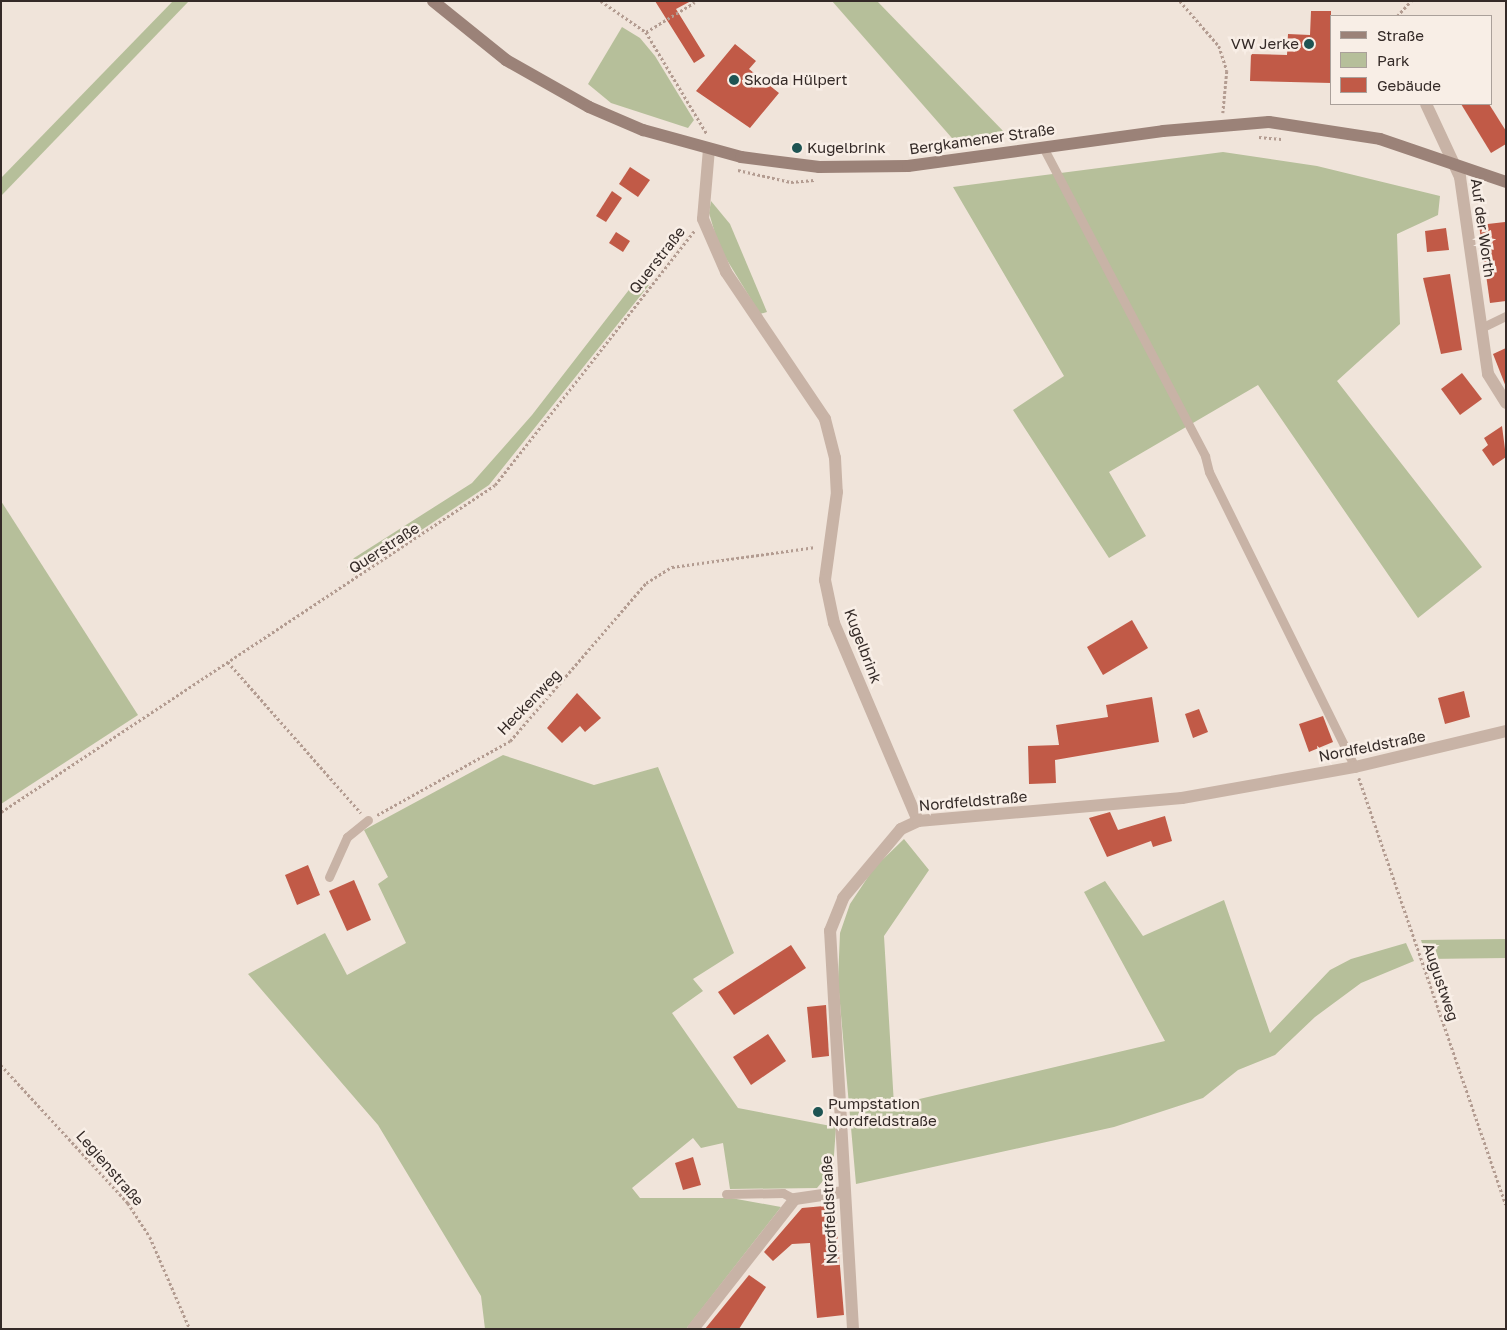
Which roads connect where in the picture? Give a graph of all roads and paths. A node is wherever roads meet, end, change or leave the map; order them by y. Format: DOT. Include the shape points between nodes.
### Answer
graph roads {
  1 [pos="433,1"];
  2 [pos="601,1"];
  3 [pos="1180,1"];
  4 [pos="1410,1"];
  5 [pos="695,2"];
  6 [pos="1398,15"];
  7 [pos="646,32"];
  8 [pos="1426,105"];
  9 [pos="1217,125"];
  10 [pos="1253,137"];
  11 [pos="1294,139"];
  12 [pos="1043,147"];
  13 [pos="709,149"];
  14 [pos="1454,164"];
  15 [pos="734,168"];
  16 [pos="819,180"];
  17 [pos="1506,182"];
  18 [pos="703,220"];
  19 [pos="1506,316"];
  20 [pos="1481,328"];
  21 [pos="1506,403"];
  22 [pos="828,546"];
  23 [pos="228,662"];
  24 [pos="1506,731"];
  25 [pos="1355,767"];
  26 [pos="1,812"];
  27 [pos="368,820"];
  28 [pos="918,821"];
  29 [pos="330,877"];
  30 [pos="1,1065"];
  31 [pos="843,1192"];
  32 [pos="726,1194"];
  33 [pos="795,1199"];
  34 [pos="1506,1204"];
  35 [pos="190,1329"];
  36 [pos="693,1329"];
  37 [pos="853,1329"];
  1 -- 13 [label="street, Bergkamener Straße" via="506,60 564,94 625,123"];
  2 -- 7 [label="path"];
  3 -- 9 [label="path" via="1219,46 1224,60 1224,112"];
  4 -- 6 [label="path"];
  5 -- 7 [label="path"];
  7 -- 13 [label="path" via="709,138"];
  8 -- 14 [label="street, Auf der Worth"];
  9 -- 12 [label="street, Bergkamener Straße"];
  9 -- 14 [label="street, Bergkamener Straße" via="1269,122 1323,128 1416,149"];
  10 -- 11 [label="path"];
  12 -- 13 [label="street, Bergkamener Straße" via="954,161 865,168 790,164"];
  12 -- 25 [label="lane" via="1206,456 1209,472"];
  13 -- 18 [label="street, Kugelbrink"];
  14 -- 17 [label="street, Bergkamener Straße"];
  14 -- 20 [label="street, Auf der Worth" via="1460,177"];
  15 -- 16 [label="path" via="791,182"];
  18 -- 22 [label="street, Kugelbrink" via="726,272 825,419 835,458 837,492"];
  18 -- 23 [label="path, Querstraße" via="495,486"];
  19 -- 20 [label="lane"];
  20 -- 21 [label="street, Auf der Worth" via="1488,374"];
  22 -- 27 [label="path, Heckenweg" via="672,567 646,583 510,741"];
  22 -- 28 [label="street, Kugelbrink" via="825,580 834,623"];
  23 -- 26 [label="path, Querstraße"];
  23 -- 27 [label="path"];
  24 -- 25 [label="street, Nordfeldstraße"];
  25 -- 28 [label="street, Nordfeldstraße" via="1182,798"];
  25 -- 34 [label="path, Augustweg"];
  27 -- 29 [label="lane" via="346,837"];
  28 -- 31 [label="street, Nordfeldstraße" via="901,829 866,866 843,898 830,931"];
  30 -- 35 [label="path, Legienstraße" via="128,1203 150,1237"];
  31 -- 33 [label="street"];
  31 -- 37 [label="street, Nordfeldstraße"];
  32 -- 33 [label="lane" via="783,1193"];
  33 -- 36 [label="street"];
}
